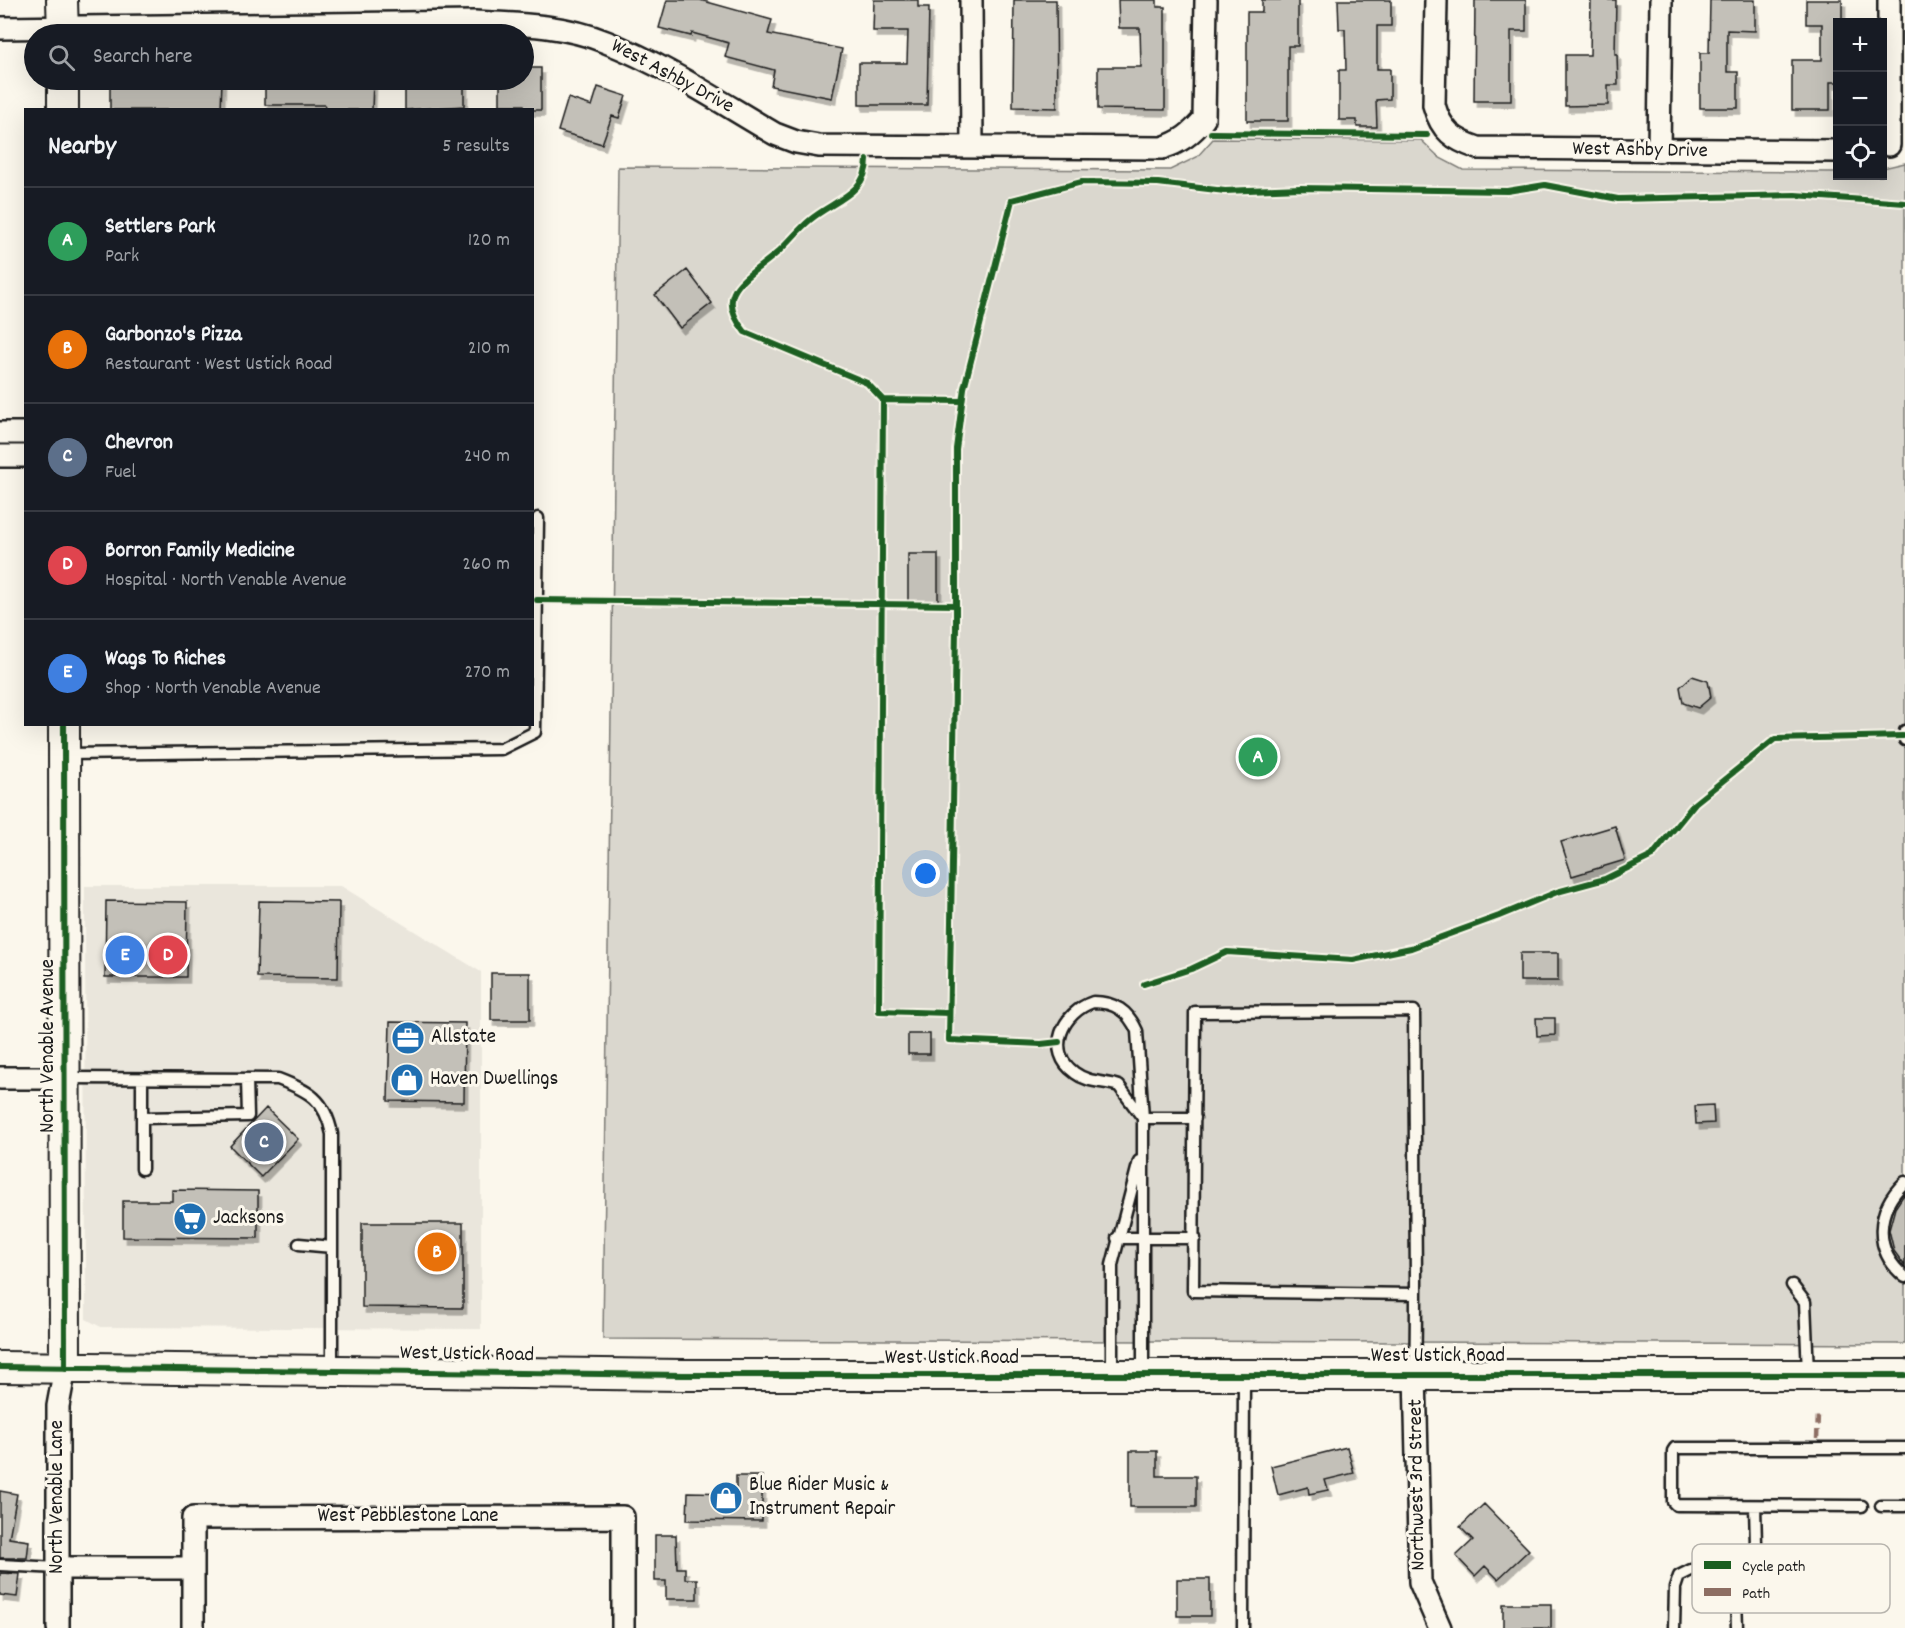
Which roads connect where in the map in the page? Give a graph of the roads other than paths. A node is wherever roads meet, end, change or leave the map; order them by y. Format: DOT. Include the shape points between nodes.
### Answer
graph roads {
  1 [pos="971,0"];
  2 [pos="1206,0"];
  3 [pos="1436,0"];
  4 [pos="1661,0"];
  5 [pos="1889,0"];
  6 [pos="63,20"];
  7 [pos="32,24"];
  8 [pos="514,24"];
  9 [pos="24,25"];
  10 [pos="534,25"];
  11 [pos="0,28"];
  12 [pos="63,90"];
  13 [pos="63,108"];
  14 [pos="1892,144"];
  15 [pos="972,147"];
  16 [pos="1659,151"];
  17 [pos="1833,151"];
  18 [pos="0,433"];
  19 [pos="24,433"];
  20 [pos="0,456"];
  21 [pos="24,456"];
  22 [pos="538,518"];
  23 [pos="64,726"];
  24 [pos="1905,731"];
  25 [pos="1905,740"];
  26 [pos="64,754"];
  27 [pos="0,1078"];
  28 [pos="66,1078"];
  29 [pos="142,1079"];
  30 [pos="248,1079"];
  31 [pos="142,1118"];
  32 [pos="1143,1118"];
  33 [pos="1195,1118"];
  34 [pos="1143,1146"];
  35 [pos="142,1169"];
  36 [pos="1905,1182"];
  37 [pos="1117,1238"];
  38 [pos="1143,1238"];
  39 [pos="1195,1238"];
  40 [pos="299,1244"];
  41 [pos="332,1247"];
  42 [pos="1905,1277"];
  43 [pos="1792,1285"];
  44 [pos="1416,1294"];
  45 [pos="0,1367"];
  46 [pos="65,1368"];
  47 [pos="332,1369"];
  48 [pos="1415,1374"];
  49 [pos="1244,1375"];
  50 [pos="1112,1376"];
  51 [pos="1143,1376"];
  52 [pos="1808,1376"];
  53 [pos="1905,1376"];
  54 [pos="1905,1448"];
  55 [pos="1755,1506"];
  56 [pos="1862,1506"];
  57 [pos="1881,1506"];
  58 [pos="1905,1506"];
  59 [pos="1756,1544"];
  60 [pos="0,1565"];
  61 [pos="58,1568"];
  62 [pos="193,1568"];
  63 [pos="1692,1570"];
  64 [pos="1736,1613"];
  65 [pos="58,1628"];
  66 [pos="193,1628"];
  67 [pos="623,1628"];
  68 [pos="1243,1628"];
  69 [pos="1440,1628"];
  70 [pos="1674,1628"];
  71 [pos="1737,1628"];
  1 -- 15 [label="street"];
  2 -- 15 [label="street, West Ashby Drive" via="1203,119 1179,142 1162,148"];
  3 -- 16 [label="street, West Ashby Drive" via="1434,105 1438,121 1447,133 1478,148"];
  4 -- 16 [label="street"];
  5 -- 14 [label="street"];
  6 -- 7 [label="street, West Ashby Drive"];
  6 -- 8 [label="street, West Ashby Drive"];
  9 -- 11 [label="street, West Ashby Drive"];
  10 -- 15 [label="street, West Ashby Drive" via="605,41 796,142 819,146"];
  12 -- 13 [label="main road"];
  16 -- 17 [label="street, West Ashby Drive"];
  18 -- 19 [label="street"];
  20 -- 21 [label="street"];
  22 -- 26 [label="lane" via="535,732 501,749"];
  23 -- 26 [label="main road, North Venable Avenue"];
  24 -- 25 [label="lane"];
  26 -- 28 [label="main road, North Venable Avenue"];
  27 -- 28 [label="street"];
  28 -- 29 [label="lane"];
  28 -- 46 [label="main road, North Venable Avenue"];
  29 -- 30 [label="lane"];
  29 -- 31 [label="lane"];
  30 -- 31 [label="lane" via="248,1116"];
  30 -- 41 [label="lane" via="278,1079 305,1089 318,1100 330,1121"];
  31 -- 35 [label="lane"];
  32 -- 32 [label="lane" via="1139,1042 1132,1020 1105,1002 1082,1006 1065,1020 1061,1031 1059,1042 1065,1064 1082,1078 1119,1086"];
  32 -- 33 [label="lane"];
  32 -- 34 [label="lane"];
  33 -- 39 [label="lane"];
  33 -- 44 [label="lane" via="1195,1012 1414,1011"];
  34 -- 37 [label="lane"];
  34 -- 38 [label="lane"];
  36 -- 42 [label="lane" via="1883,1210 1881,1228 1888,1257"];
  37 -- 38 [label="lane"];
  37 -- 50 [label="lane" via="1112,1265"];
  38 -- 39 [label="lane"];
  38 -- 51 [label="lane"];
  39 -- 44 [label="lane" via="1193,1291"];
  40 -- 41 [label="lane"];
  41 -- 47 [label="lane"];
  43 -- 52 [label="lane" via="1805,1302"];
  44 -- 48 [label="lane"];
  45 -- 46 [label="main road, West Ustick Road"];
  46 -- 47 [label="main road, West Ustick Road"];
  46 -- 61 [label="street, North Venable Lane" via="58,1406"];
  47 -- 50 [label="main road, West Ustick Road" via="683,1376"];
  48 -- 49 [label="main road, West Ustick Road"];
  48 -- 52 [label="main road, West Ustick Road"];
  48 -- 69 [label="street, Northwest 3rd Street" via="1420,1582"];
  49 -- 51 [label="main road, West Ustick Road"];
  49 -- 68 [label="lane"];
  50 -- 51 [label="main road, West Ustick Road"];
  52 -- 53 [label="main road, West Ustick Road"];
  54 -- 55 [label="lane" via="1672,1451 1676,1505"];
  55 -- 56 [label="lane"];
  55 -- 59 [label="lane"];
  57 -- 58 [label="lane"];
  60 -- 61 [label="lane"];
  61 -- 62 [label="street"];
  61 -- 65 [label="street, North Venable Lane"];
  62 -- 66 [label="street"];
  62 -- 67 [label="street, West Pebblestone Lane" via="193,1518 623,1517"];
  63 -- 70 [label="lane" via="1679,1576 1675,1588"];
  64 -- 71 [label="lane"];
}
